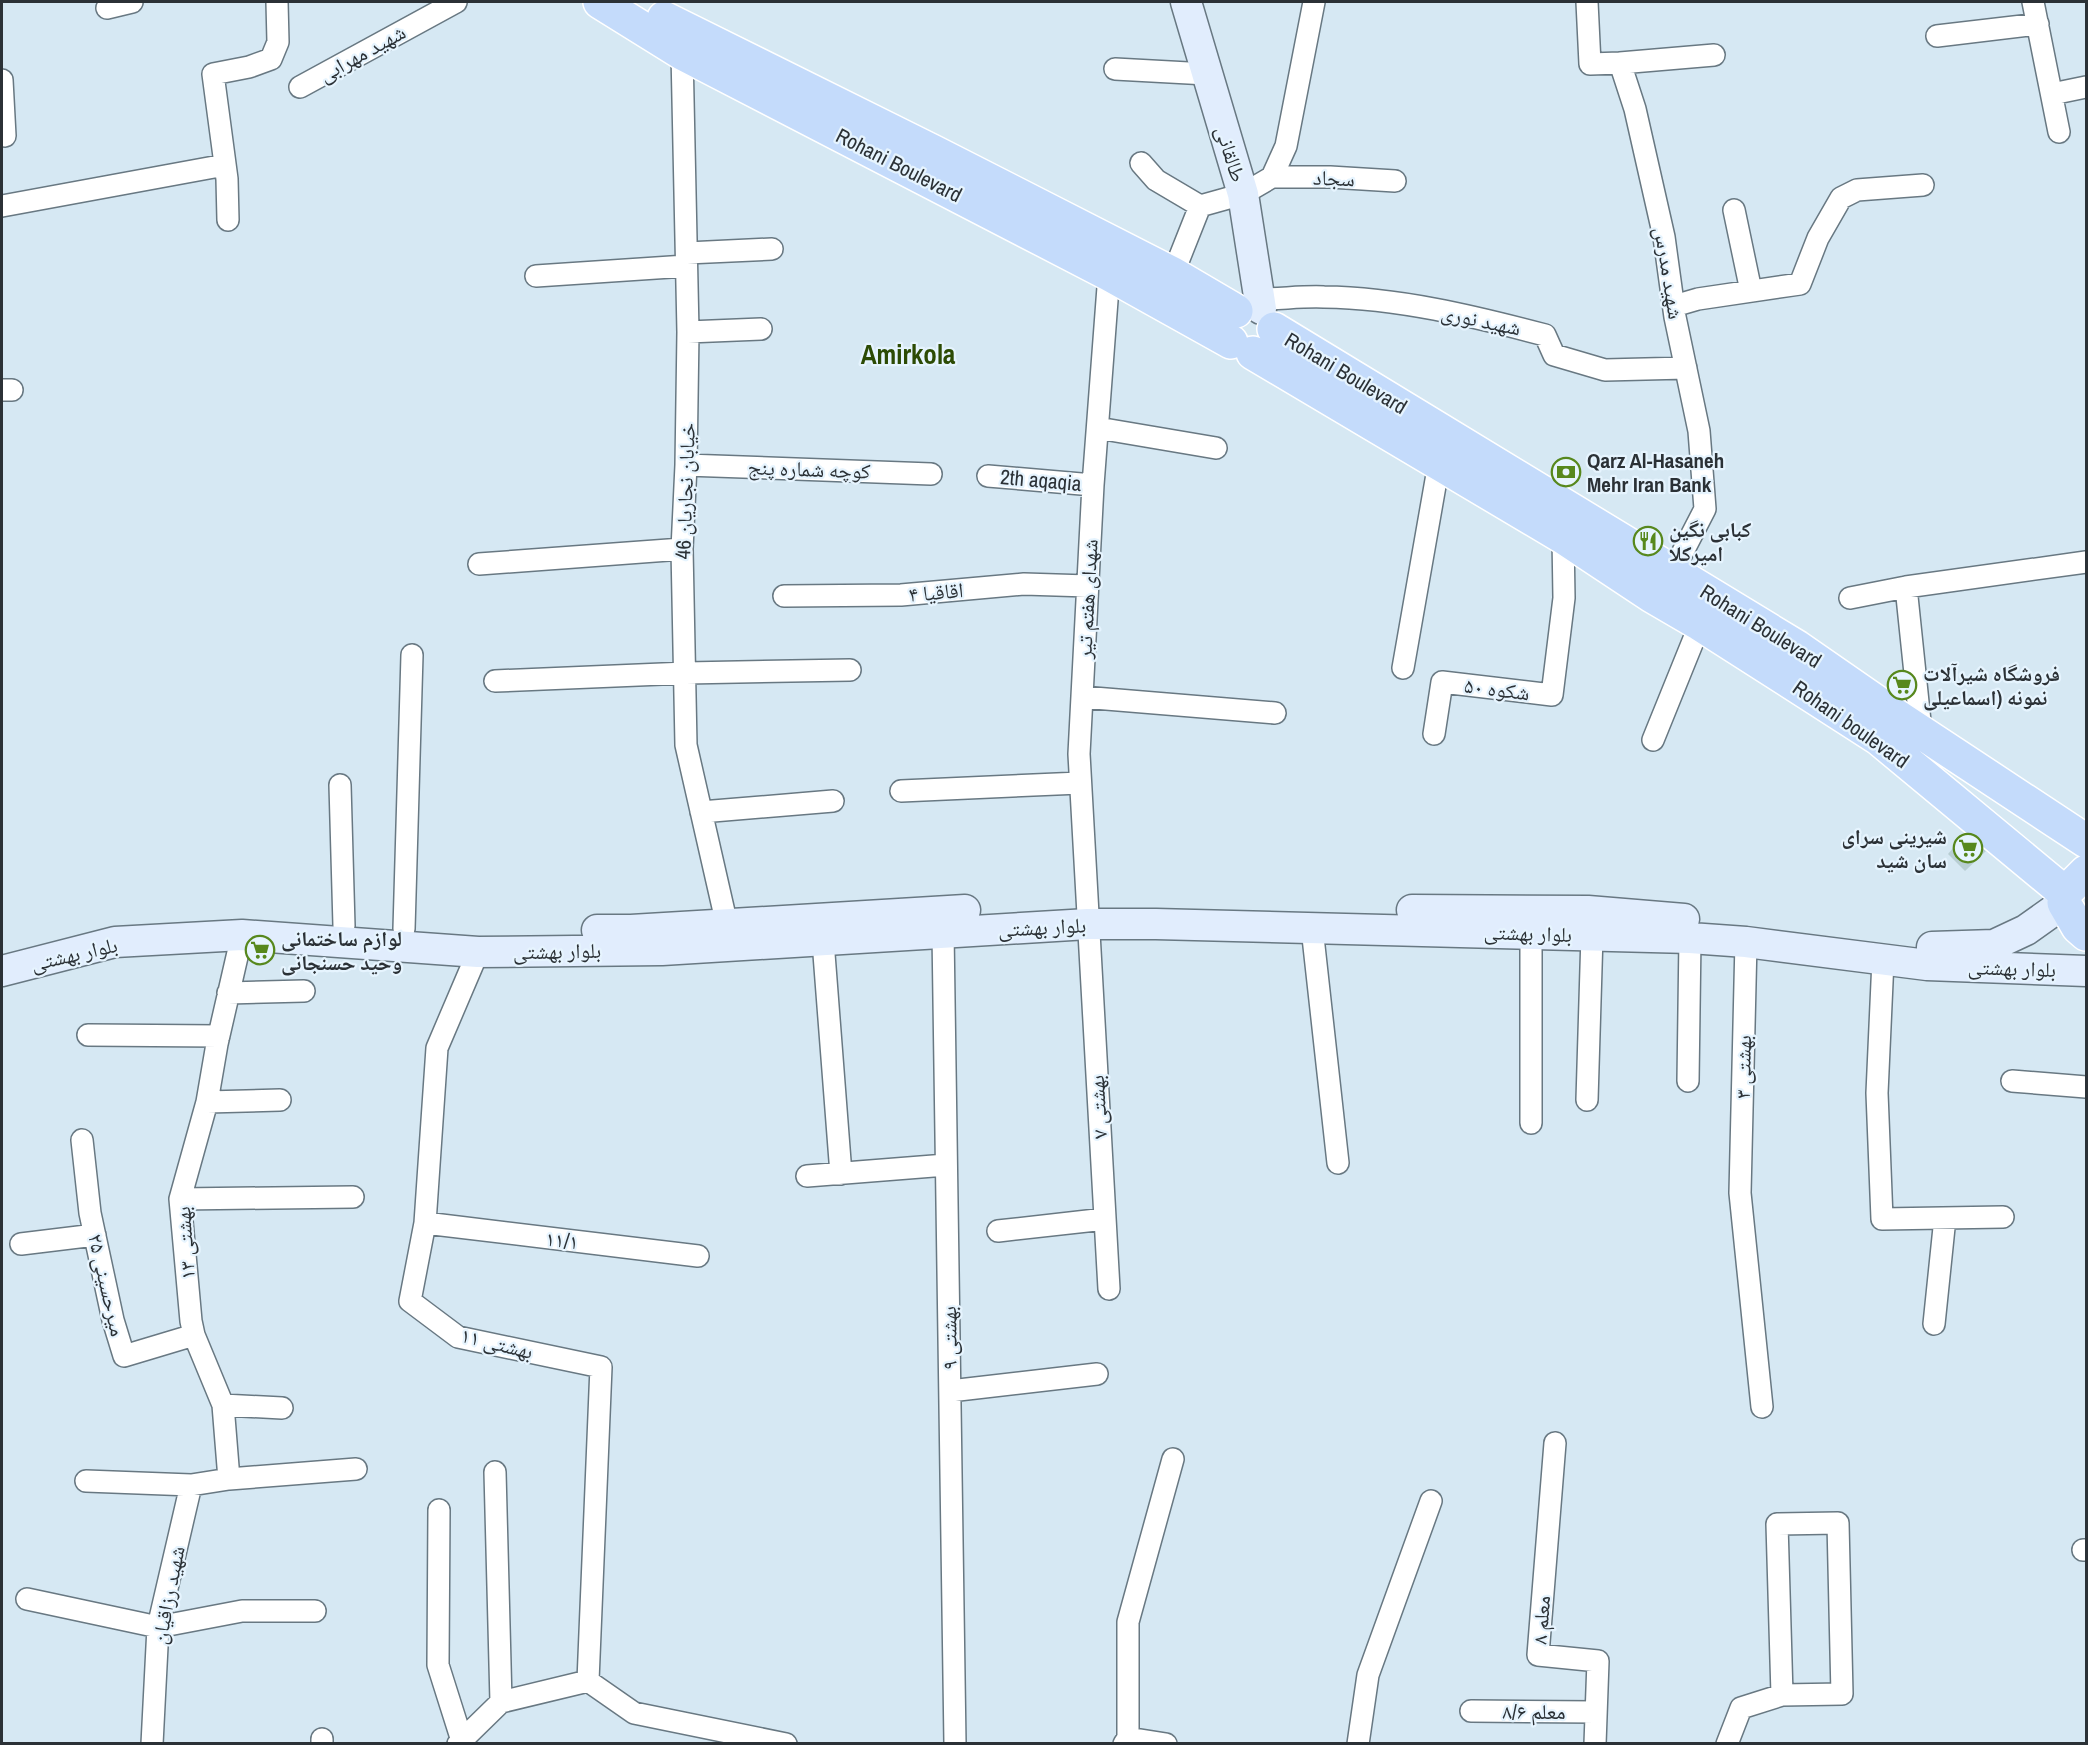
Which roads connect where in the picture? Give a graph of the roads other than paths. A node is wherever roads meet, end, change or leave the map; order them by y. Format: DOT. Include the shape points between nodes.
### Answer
graph roads {
  1 [pos="132,2"];
  2 [pos="276,2"];
  3 [pos="456,2"];
  4 [pos="600,2"];
  5 [pos="640,2"];
  6 [pos="1186,2"];
  7 [pos="1314,2"];
  8 [pos="1587,2"];
  9 [pos="2033,2"];
  10 [pos="107,8"];
  11 [pos="668,11"];
  12 [pos="2038,24"];
  13 [pos="1936,36"];
  14 [pos="682,53"];
  15 [pos="1714,55"];
  16 [pos="1620,63"];
  17 [pos="1114,69"];
  18 [pos="1207,74"];
  19 [pos="2,80"];
  20 [pos="300,87"];
  21 [pos="2086,87"];
  22 [pos="2052,94"];
  23 [pos="2059,132"];
  24 [pos="5,136"];
  25 [pos="1142,163"];
  26 [pos="225,165"];
  27 [pos="1272,177"];
  28 [pos="1395,182"];
  29 [pos="1923,185"];
  30 [pos="1243,194"];
  31 [pos="2,206"];
  32 [pos="1200,206"];
  33 [pos="1734,210"];
  34 [pos="228,220"];
  35 [pos="772,249"];
  36 [pos="687,260"];
  37 [pos="1109,274"];
  38 [pos="1173,274"];
  39 [pos="536,276"];
  40 [pos="1751,291"];
  41 [pos="1674,306"];
  42 [pos="1252,324"];
  43 [pos="761,329"];
  44 [pos="688,332"];
  45 [pos="1686,368"];
  46 [pos="1098,428"];
  47 [pos="1216,448"];
  48 [pos="1439,463"];
  49 [pos="686,465"];
  50 [pos="931,474"];
  51 [pos="988,476"];
  52 [pos="1093,485"];
  53 [pos="1563,537"];
  54 [pos="682,549"];
  55 [pos="2086,562"];
  56 [pos="479,564"];
  57 [pos="1673,571"];
  58 [pos="1088,586"];
  59 [pos="1906,587"];
  60 [pos="784,596"];
  61 [pos="1850,598"];
  62 [pos="1700,624"];
  63 [pos="412,655"];
  64 [pos="1403,668"];
  65 [pos="850,670"];
  66 [pos="686,673"];
  67 [pos="495,681"];
  68 [pos="1082,697"];
  69 [pos="1275,713"];
  70 [pos="1921,731"];
  71 [pos="1434,734"];
  72 [pos="1653,740"];
  73 [pos="1080,783"];
  74 [pos="340,785"];
  75 [pos="901,791"];
  76 [pos="833,801"];
  77 [pos="701,812"];
  78 [pos="2086,841"];
  79 [pos="2072,889"];
  80 [pos="1088,914"];
  81 [pos="1395,920"];
  82 [pos="344,926"];
  83 [pos="1312,928"];
  84 [pos="404,929"];
  85 [pos="943,932"];
  86 [pos="1531,933"];
  87 [pos="2086,934"];
  88 [pos="242,935"];
  89 [pos="728,935"];
  90 [pos="1592,935"];
  91 [pos="1690,938"];
  92 [pos="823,941"];
  93 [pos="1802,941"];
  94 [pos="1746,942"];
  95 [pos="478,952"];
  96 [pos="2,953"];
  97 [pos="1883,960"];
  98 [pos="2,971"];
  99 [pos="2086,971"];
  100 [pos="304,991"];
  101 [pos="228,993"];
  102 [pos="88,1035"];
  103 [pos="219,1036"];
  104 [pos="1688,1081"];
  105 [pos="2012,1081"];
  106 [pos="2086,1087"];
  107 [pos="280,1100"];
  108 [pos="1587,1100"];
  109 [pos="207,1102"];
  110 [pos="1531,1123"];
  111 [pos="82,1140"];
  112 [pos="1338,1163"];
  113 [pos="946,1165"];
  114 [pos="841,1174"];
  115 [pos="807,1176"];
  116 [pos="353,1197"];
  117 [pos="180,1199"];
  118 [pos="2003,1217"];
  119 [pos="1945,1218"];
  120 [pos="1105,1219"];
  121 [pos="425,1223"];
  122 [pos="998,1231"];
  123 [pos="95,1235"];
  124 [pos="21,1244"];
  125 [pos="698,1256"];
  126 [pos="1109,1289"];
  127 [pos="1934,1324"];
  128 [pos="194,1335"];
  129 [pos="1097,1374"];
  130 [pos="950,1391"];
  131 [pos="223,1406"];
  132 [pos="1762,1407"];
  133 [pos="282,1408"];
  134 [pos="1555,1443"];
  135 [pos="1173,1459"];
  136 [pos="356,1469"];
  137 [pos="495,1472"];
  138 [pos="229,1479"];
  139 [pos="86,1481"];
  140 [pos="191,1485"];
  141 [pos="1431,1501"];
  142 [pos="439,1510"];
  143 [pos="27,1599"];
  144 [pos="315,1611"];
  145 [pos="158,1627"];
  146 [pos="588,1681"];
  147 [pos="1782,1695"];
  148 [pos="501,1702"];
  149 [pos="1471,1711"];
  150 [pos="1596,1712"];
  151 [pos="1126,1741"];
  152 [pos="461,1742"];
  153 [pos="152,1743"];
  154 [pos="775,1743"];
  155 [pos="955,1743"];
  156 [pos="1166,1743"];
  157 [pos="1358,1743"];
  158 [pos="1594,1743"];
  159 [pos="1727,1743"];
  1 -- 10 [label="street"];
  2 -- 26 [label="street" via="278,42 271,59 213,74"];
  3 -- 20 [label="street, شهید مهرابی"];
  4 -- 14 [label="main road, Rohani Boulevard"];
  5 -- 11 [label="main road, Rohani Boulevard"];
  6 -- 18 [label="main road, طالقانی"];
  7 -- 27 [label="street" via="1286,146"];
  8 -- 16 [label="street" via="1590,64"];
  9 -- 12 [label="street"];
  11 -- 38 [label="main road, Rohani Boulevard"];
  12 -- 13 [label="street"];
  12 -- 22 [label="street"];
  14 -- 36 [label="street, خیابان نجاریان 46"];
  14 -- 37 [label="main road, Rohani Boulevard"];
  15 -- 16 [label="street"];
  16 -- 41 [label="street, شهید مدرس" via="1635,109 1664,237"];
  17 -- 18 [label="street"];
  18 -- 30 [label="main road, طالقانی"];
  19 -- 24 [label="street"];
  21 -- 22 [label="street"];
  22 -- 23 [label="street"];
  25 -- 32 [label="street" via="1156,180"];
  26 -- 31 [label="street"];
  26 -- 34 [label="street"];
  27 -- 28 [label="street, سجاد"];
  27 -- 30 [label="street"];
  29 -- 40 [label="street" via="1857,190 1841,198 1818,238 1800,284"];
  30 -- 32 [label="street"];
  30 -- 42 [label="main road, طالقانی"];
  32 -- 38 [label="street"];
  33 -- 40 [label="street"];
  35 -- 36 [label="street"];
  36 -- 39 [label="street"];
  36 -- 44 [label="street, خیابان نجاریان 46"];
  37 -- 42 [label="main road, Rohani Boulevard"];
  37 -- 46 [label="street, شهدای هفتم تیر"];
  38 -- 42 [label="main road, Rohani Boulevard"];
  40 -- 41 [label="street"];
  41 -- 45 [label="street, شهید مدرس"];
  42 -- 45 [label="street, شهید نوری" via="1323,297 1392,302 1545,335 1554,356 1605,370"];
  42 -- 48 [label="main road, Rohani Boulevard"];
  42 -- 57 [label="main road, Rohani Boulevard"];
  43 -- 44 [label="street"];
  44 -- 49 [label="street, خیابان نجاریان 46"];
  45 -- 57 [label="street, شهید مدرس" via="1699,431 1705,509"];
  46 -- 47 [label="street"];
  46 -- 52 [label="street, شهدای هفتم تیر"];
  48 -- 53 [label="main road, Rohani Boulevard"];
  48 -- 64 [label="street"];
  49 -- 50 [label="street, کوچه شماره پنج"];
  49 -- 54 [label="street, خیابان نجاریان 46"];
  51 -- 52 [label="street, 2th aqaqia"];
  52 -- 58 [label="street, شهدای هفتم تیر"];
  53 -- 62 [label="main road, Rohani boulevard"];
  53 -- 71 [label="street, شکوه ۵۰" via="1564,598 1552,695 1442,682"];
  54 -- 56 [label="street"];
  54 -- 66 [label="street, خیابان نجاریان 46"];
  55 -- 59 [label="street"];
  57 -- 70 [label="main road, Rohani Boulevard" via="1797,647"];
  58 -- 60 [label="street, اقاقیا ۴" via="1024,584 901,595"];
  58 -- 68 [label="street, شهدای هفتم تیر"];
  59 -- 61 [label="street"];
  59 -- 70 [label="street"];
  62 -- 72 [label="street"];
  62 -- 79 [label="main road, Rohani boulevard" via="1878,738"];
  63 -- 84 [label="street"];
  65 -- 66 [label="street"];
  66 -- 67 [label="street"];
  66 -- 77 [label="street, خیابان نجاریان 46" via="686,745"];
  68 -- 69 [label="street"];
  68 -- 73 [label="street, شهدای هفتم تیر"];
  70 -- 78 [label="main road, Rohani Boulevard"];
  73 -- 75 [label="street"];
  73 -- 80 [label="street, شهدای هفتم تیر"];
  74 -- 82 [label="street"];
  76 -- 77 [label="street"];
  77 -- 89 [label="street, خیابان نجاریان 46"];
  79 -- 87 [label="main road, Rohani boulevard" via="2078,927"];
  79 -- 93 [label="main road, بلوار بهشتی" via="2026,930 1994,945 1942,947"];
  80 -- 81 [label="main road, بلوار بهشتی"];
  80 -- 83 [label="main road, بلوار بهشتی"];
  80 -- 85 [label="main road, بلوار بهشتی"];
  80 -- 89 [label="main road, بلوار بهشتی"];
  80 -- 120 [label="street, بهشتی ۷"];
  81 -- 83 [label="main road, بلوار بهشتی"];
  81 -- 86 [label="main road, بلوار بهشتی"];
  81 -- 93 [label="main road, بلوار بهشتی" via="1588,911 1717,921"];
  82 -- 84 [label="main road, بلوار بهشتی"];
  82 -- 96 [label="main road, بلوار بهشتی" via="246,919 144,924 81,930"];
  83 -- 112 [label="street"];
  84 -- 89 [label="main road, بلوار بهشتی" via="631,930"];
  85 -- 92 [label="main road, بلوار بهشتی"];
  85 -- 113 [label="street, بهشتی ۹"];
  86 -- 90 [label="main road, بلوار بهشتی"];
  86 -- 110 [label="street"];
  88 -- 95 [label="main road, بلوار بهشتی"];
  88 -- 98 [label="main road, بلوار بهشتی" via="115,942"];
  88 -- 101 [label="street, بهشتی ۱۳"];
  89 -- 92 [label="main road, بلوار بهشتی"];
  89 -- 95 [label="main road, بلوار بهشتی" via="662,950"];
  90 -- 91 [label="main road, بلوار بهشتی"];
  90 -- 108 [label="street"];
  91 -- 94 [label="main road, بلوار بهشتی"];
  91 -- 104 [label="street"];
  92 -- 114 [label="street"];
  93 -- 94 [label="main road, بلوار بهشتی"];
  93 -- 97 [label="main road, بلوار بهشتی"];
  94 -- 132 [label="street, بهشتی ۳" via="1740,1192"];
  95 -- 121 [label="street, بهشتی ۱۱" via="437,1048"];
  97 -- 99 [label="main road, بلوار بهشتی"];
  97 -- 119 [label="street" via="1877,1093 1882,1219"];
  100 -- 101 [label="street"];
  101 -- 103 [label="street, بهشتی ۱۳"];
  102 -- 103 [label="street"];
  103 -- 109 [label="street, بهشتی ۱۳"];
  105 -- 106 [label="street"];
  107 -- 109 [label="street"];
  109 -- 117 [label="street, بهشتی ۱۳"];
  111 -- 123 [label="street, میرحسینی ۲۵"];
  113 -- 114 [label="street"];
  113 -- 130 [label="street, بهشتی ۹"];
  114 -- 115 [label="street"];
  116 -- 117 [label="street"];
  117 -- 128 [label="street, بهشتی ۱۳"];
  118 -- 119 [label="street"];
  119 -- 127 [label="street"];
  120 -- 122 [label="street"];
  120 -- 126 [label="street, بهشتی ۷"];
  121 -- 125 [label="street, ۱۱/۱"];
  121 -- 146 [label="street, بهشتی ۱۱" via="410,1301 458,1337 601,1367"];
  123 -- 124 [label="street"];
  123 -- 128 [label="street, میرحسینی ۲۵" via="124,1356"];
  128 -- 131 [label="street, بهشتی ۱۳"];
  129 -- 130 [label="street"];
  130 -- 155 [label="street, بهشتی ۹"];
  131 -- 133 [label="street"];
  131 -- 138 [label="street, بهشتی ۱۳"];
  134 -- 150 [label="street, معلم ۸" via="1538,1655 1598,1661"];
  135 -- 151 [label="street" via="1128,1622"];
  136 -- 138 [label="street"];
  137 -- 148 [label="street"];
  138 -- 140 [label="street"];
  139 -- 140 [label="street"];
  140 -- 145 [label="street, شهید رزاقیان"];
  141 -- 157 [label="street" via="1368,1675"];
  142 -- 152 [label="street" via="438,1665"];
  143 -- 145 [label="street"];
  144 -- 145 [label="street" via="242,1611"];
  145 -- 153 [label="street, شهید رزاقیان"];
  146 -- 148 [label="street"];
  146 -- 154 [label="street" via="634,1713"];
  147 -- 147 [label="street" via="1842,1694 1838,1522 1777,1524"];
  147 -- 159 [label="street" via="1741,1708"];
  148 -- 152 [label="street"];
  149 -- 150 [label="street, معلم ۸/۶"];
  150 -- 158 [label="street, معلم ۸"];
  151 -- 156 [label="street"];
}
